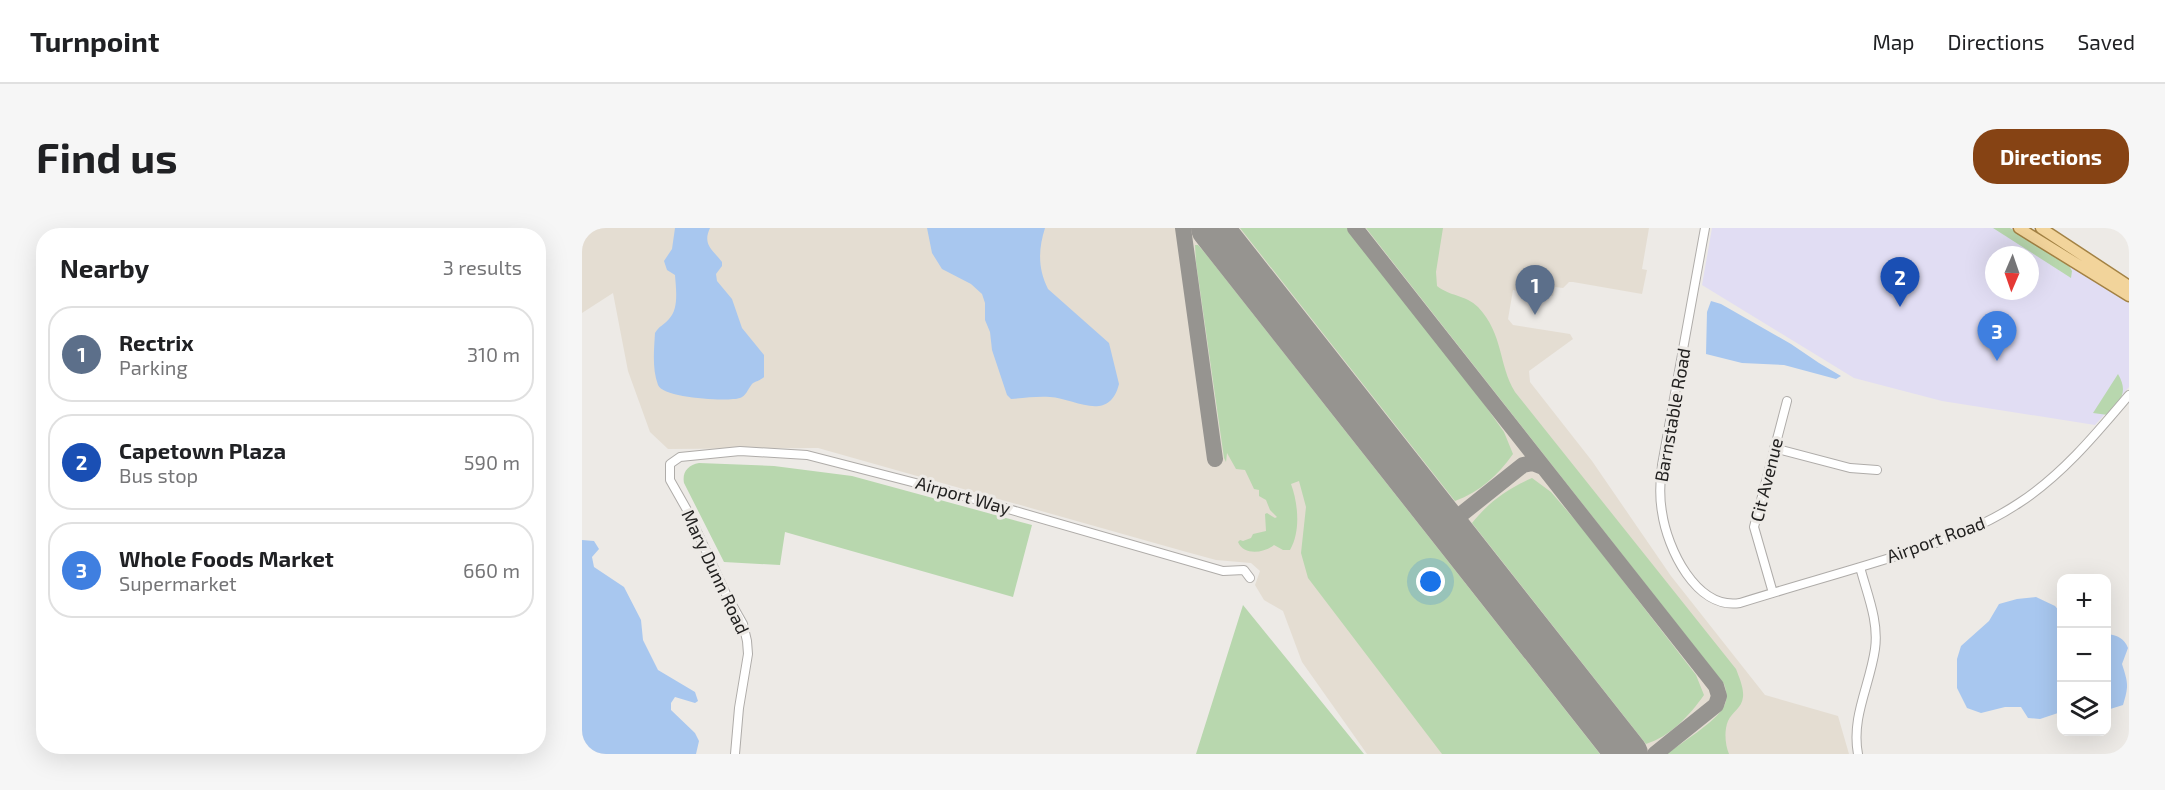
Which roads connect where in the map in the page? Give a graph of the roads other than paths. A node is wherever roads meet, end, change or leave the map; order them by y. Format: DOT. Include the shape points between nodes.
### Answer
graph roads {
  1 [pos="1705,228"];
  2 [pos="2019,228"];
  3 [pos="2041,228"];
  4 [pos="2129,286"];
  5 [pos="2129,296"];
  6 [pos="2129,395"];
  7 [pos="1786,401"];
  8 [pos="1774,448"];
  9 [pos="670,464"];
  10 [pos="1877,470"];
  11 [pos="1860,567"];
  12 [pos="1250,578"];
  13 [pos="1703,593"];
  14 [pos="1773,593"];
  15 [pos="735,754"];
  16 [pos="1858,754"];
  1 -- 13 [label="street, Barnstable Road" via="1660,492 1672,549"];
  2 -- 5 [label="main road"];
  3 -- 4 [label="main road"];
  6 -- 11 [label="street, Airport Road" via="2059,472 2020,502 1958,535"];
  7 -- 8 [label="street, Cit Avenue"];
  8 -- 10 [label="street" via="1845,467"];
  8 -- 14 [label="street, Cit Avenue" via="1754,527"];
  9 -- 12 [label="street, Airport Way" via="680,457 740,451 807,455 1223,570 1244,570"];
  9 -- 15 [label="street, Mary Dunn Road" via="670,480 743,624 747,641"];
  11 -- 14 [label="street, Airport Road"];
  11 -- 16 [label="street" via="1876,639 1857,723"];
  13 -- 14 [label="street, Airport Road" via="1729,604"];
}
